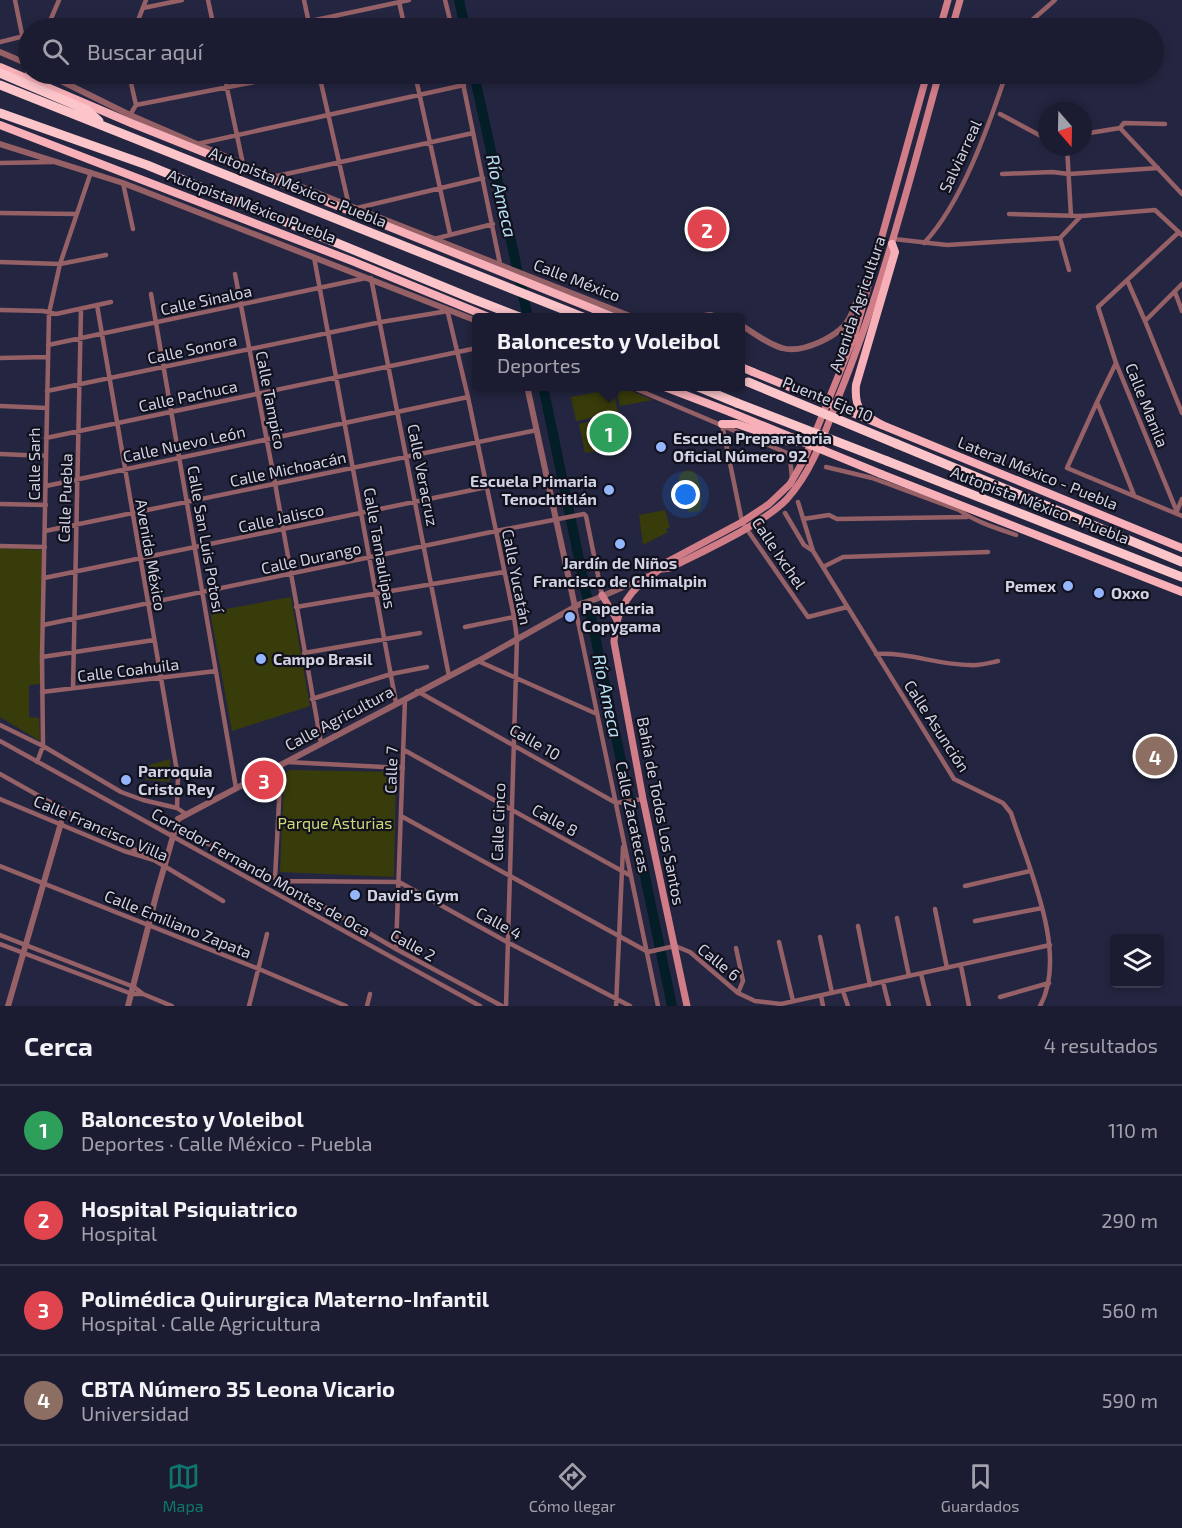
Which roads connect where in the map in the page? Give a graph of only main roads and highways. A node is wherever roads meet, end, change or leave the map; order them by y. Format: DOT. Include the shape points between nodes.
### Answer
graph roads {
  1 [pos="948,0"];
  2 [pos="960,0"];
  3 [pos="943,18"];
  4 [pos="955,18"];
  5 [pos="0,68"];
  6 [pos="0,73"];
  7 [pos="18,75"];
  8 [pos="18,81"];
  9 [pos="26,84"];
  10 [pos="41,84"];
  11 [pos="924,84"];
  12 [pos="936,84"];
  13 [pos="0,86"];
  14 [pos="0,113"];
  15 [pos="0,125"];
  16 [pos="103,125"];
  17 [pos="893,241"];
  18 [pos="479,313"];
  19 [pos="511,313"];
  20 [pos="573,313"];
  21 [pos="605,313"];
  22 [pos="745,369"];
  23 [pos="745,381"];
  24 [pos="673,391"];
  25 [pos="706,391"];
  26 [pos="722,424"];
  27 [pos="882,425"];
  28 [pos="804,442"];
  29 [pos="897,444"];
  30 [pos="744,525"];
  31 [pos="1182,548"];
  32 [pos="1182,562"];
  33 [pos="1182,577"];
  34 [pos="1182,592"];
  35 [pos="599,597"];
  36 [pos="617,620"];
  37 [pos="687,1006"];
  1 -- 3 [label="main road"];
  2 -- 4 [label="main road"];
  5 -- 7 [label="highway, Autopista México Puebla"];
  6 -- 8 [label="highway"];
  9 -- 16 [label="highway" via="87,110"];
  10 -- 21 [label="highway, Autopista México Puebla" via="500,267"];
  11 -- 30 [label="main road, Avenida Agricultura" via="854,337 805,458 792,480"];
  12 -- 17 [label="main road, Avenida Agricultura"];
  13 -- 16 [label="highway, Autopista México - Puebla"];
  14 -- 19 [label="highway" via="147,165"];
  15 -- 18 [label="highway, Autopista México Puebla"];
  16 -- 20 [label="highway, Autopista México - Puebla"];
  17 -- 27 [label="highway" via="895,252 855,393 862,413"];
  17 -- 30 [label="main road, Avenida Agricultura" via="862,340 812,464 785,501"];
  22 -- 27 [label="highway, Puente Eje 10, bridge"];
  23 -- 29 [label="highway, Puente Eje 10, bridge"];
  24 -- 28 [label="highway, bridge"];
  25 -- 33 [label="highway, Autopista México - Puebla, bridge"];
  26 -- 28 [label="highway" via="737,424 789,442"];
  27 -- 31 [label="highway, Lateral México - Puebla"];
  28 -- 34 [label="highway, bridge" via="949,503"];
  29 -- 32 [label="highway, Autopista México - Puebla"];
  30 -- 36 [label="main road, Avenida Agricultura" via="670,568 654,573 624,602"];
  35 -- 36 [label="main road"];
  36 -- 37 [label="main road, Bahía de Todos Los Santos" via="614,642 640,799"];
}
